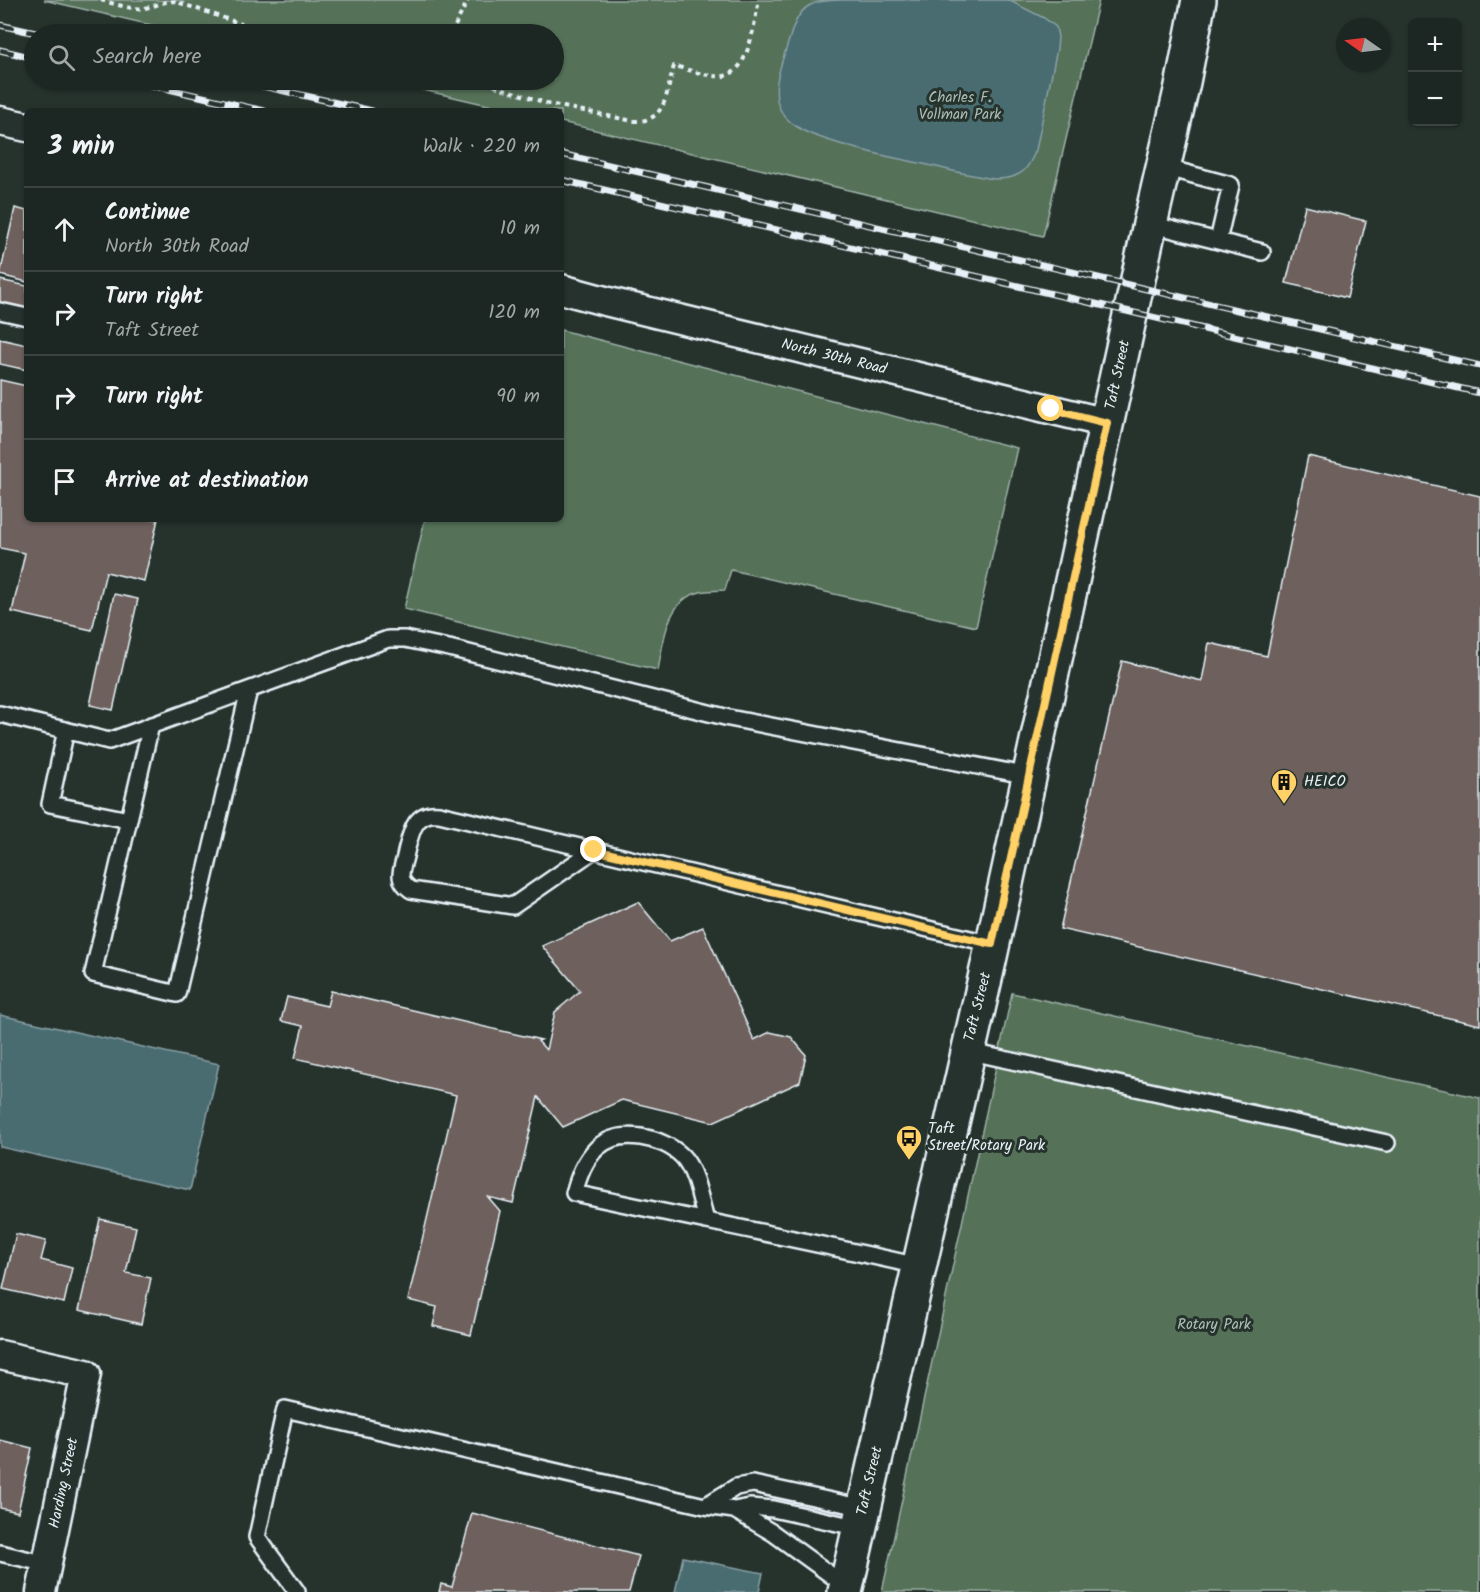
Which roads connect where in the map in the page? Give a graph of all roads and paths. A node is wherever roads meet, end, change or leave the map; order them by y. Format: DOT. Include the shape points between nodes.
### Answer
graph roads {
  1 [pos="101,0"];
  2 [pos="468,0"];
  3 [pos="759,0"];
  4 [pos="1199,0"];
  5 [pos="242,24"];
  6 [pos="456,24"];
  7 [pos="507,90"];
  8 [pos="0,121"];
  9 [pos="24,126"];
  10 [pos="1163,167"];
  11 [pos="1150,224"];
  12 [pos="1218,241"];
  13 [pos="1262,252"];
  14 [pos="564,290"];
  15 [pos="0,311"];
  16 [pos="24,316"];
  17 [pos="1107,423"];
  18 [pos="249,690"];
  19 [pos="0,714"];
  20 [pos="151,725"];
  21 [pos="66,730"];
  22 [pos="1030,776"];
  23 [pos="129,820"];
  24 [pos="594,850"];
  25 [pos="992,944"];
  26 [pos="968,1051"];
  27 [pos="1387,1143"];
  28 [pos="706,1221"];
  29 [pos="918,1266"];
  30 [pos="0,1355"];
  31 [pos="705,1506"];
  32 [pos="734,1510"];
  33 [pos="862,1518"];
  34 [pos="0,1553"];
  35 [pos="47,1564"];
  36 [pos="846,1589"];
  37 [pos="41,1592"];
  38 [pos="297,1592"];
  1 -- 5 [label="path" via="132,8 174,1"];
  2 -- 6 [label="path"];
  3 -- 7 [label="path" via="747,53 740,65 725,76 674,66 659,113 653,119 633,121 549,104"];
  4 -- 10 [label="street, Taft Street"];
  8 -- 9 [label="street"];
  10 -- 11 [label="street, Taft Street"];
  10 -- 12 [label="lane" via="1231,185"];
  11 -- 12 [label="lane"];
  11 -- 17 [label="street, Taft Street"];
  12 -- 13 [label="lane"];
  14 -- 17 [label="street, North 30th Road"];
  15 -- 16 [label="lane"];
  17 -- 22 [label="street, Taft Street"];
  18 -- 20 [label="lane"];
  18 -- 22 [label="lane" via="388,639 405,639 729,718"];
  18 -- 23 [label="lane" via="177,994 93,974"];
  19 -- 21 [label="lane"];
  20 -- 21 [label="lane" via="109,741"];
  20 -- 23 [label="lane"];
  21 -- 23 [label="lane" via="50,804"];
  22 -- 25 [label="street, Taft Street"];
  24 -- 24 [label="lane" via="429,813 413,827 401,874 403,883 411,890 513,906"];
  24 -- 25 [label="lane"];
  25 -- 26 [label="street, Taft Street"];
  26 -- 27 [label="lane"];
  26 -- 29 [label="street, Taft Street"];
  28 -- 28 [label="lane" via="596,1198 574,1193 583,1166 598,1147 617,1137 640,1137 666,1144 684,1157 696,1181"];
  28 -- 29 [label="lane"];
  29 -- 33 [label="street, Taft Street"];
  30 -- 35 [label="street, Harding Street" via="86,1374"];
  31 -- 32 [label="lane"];
  31 -- 33 [label="lane" via="736,1487 753,1484"];
  31 -- 38 [label="lane" via="285,1409 257,1537"];
  32 -- 33 [label="lane" via="750,1507"];
  32 -- 36 [label="lane" via="773,1533"];
  33 -- 36 [label="street, Taft Street"];
  34 -- 35 [label="lane"];
  35 -- 37 [label="street, Harding Street"];
}
